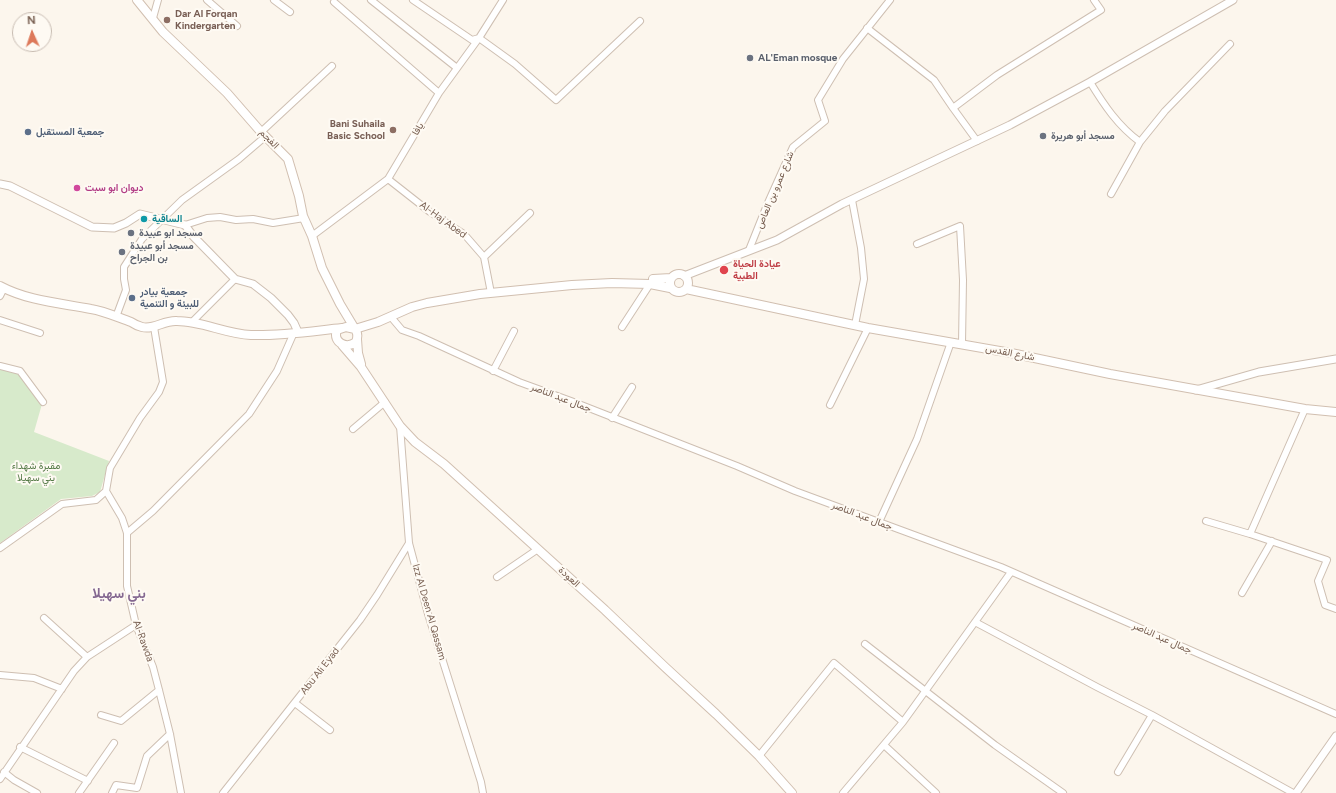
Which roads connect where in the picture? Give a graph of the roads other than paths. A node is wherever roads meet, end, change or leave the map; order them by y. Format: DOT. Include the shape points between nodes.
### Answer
graph roads {
  1 [pos="137,0"];
  2 [pos="158,0"];
  3 [pos="207,0"];
  4 [pos="274,0"];
  5 [pos="371,0"];
  6 [pos="413,0"];
  7 [pos="503,0"];
  8 [pos="890,0"];
  9 [pos="1094,0"];
  10 [pos="1233,0"];
  11 [pos="334,2"];
  12 [pos="290,12"];
  13 [pos="153,18"];
  14 [pos="640,21"];
  15 [pos="236,26"];
  16 [pos="867,28"];
  17 [pos="479,38"];
  18 [pos="1230,44"];
  19 [pos="332,66"];
  20 [pos="457,68"];
  21 [pos="1090,82"];
  22 [pos="439,93"];
  23 [pos="953,108"];
  24 [pos="264,134"];
  25 [pos="977,141"];
  26 [pos="1140,142"];
  27 [pos="388,179"];
  28 [pos="0,184"];
  29 [pos="1111,194"];
  30 [pos="852,200"];
  31 [pos="530,213"];
  32 [pos="304,218"];
  33 [pos="161,220"];
  34 [pos="184,225"];
  35 [pos="312,236"];
  36 [pos="917,244"];
  37 [pos="749,250"];
  38 [pos="484,257"];
  39 [pos="684,276"];
  40 [pos="671,278"];
  41 [pos="235,279"];
  42 [pos="650,284"];
  43 [pos="670,288"];
  44 [pos="686,289"];
  45 [pos="1,292"];
  46 [pos="491,292"];
  47 [pos="345,312"];
  48 [pos="116,317"];
  49 [pos="391,317"];
  50 [pos="0,320"];
  51 [pos="192,322"];
  52 [pos="855,325"];
  53 [pos="622,327"];
  54 [pos="342,328"];
  55 [pos="868,328"];
  56 [pos="154,329"];
  57 [pos="317,332"];
  58 [pos="514,332"];
  59 [pos="40,333"];
  60 [pos="297,333"];
  61 [pos="357,335"];
  62 [pos="951,342"];
  63 [pos="341,344"];
  64 [pos="962,344"];
  65 [pos="1336,359"];
  66 [pos="0,366"];
  67 [pos="362,367"];
  68 [pos="493,370"];
  69 [pos="632,386"];
  70 [pos="1196,390"];
  71 [pos="44,402"];
  72 [pos="385,402"];
  73 [pos="830,406"];
  74 [pos="1305,409"];
  75 [pos="1336,412"];
  76 [pos="612,418"];
  77 [pos="400,426"];
  78 [pos="353,429"];
  79 [pos="106,491"];
  80 [pos="1206,521"];
  81 [pos="879,522"];
  82 [pos="127,532"];
  83 [pos="1250,534"];
  84 [pos="1272,541"];
  85 [pos="409,543"];
  86 [pos="0,548"];
  87 [pos="538,549"];
  88 [pos="1011,572"];
  89 [pos="497,577"];
  90 [pos="1242,593"];
  91 [pos="1336,609"];
  92 [pos="44,618"];
  93 [pos="975,622"];
  94 [pos="136,625"];
  95 [pos="865,644"];
  96 [pos="87,657"];
  97 [pos="0,675"];
  98 [pos="62,689"];
  99 [pos="159,690"];
  100 [pos="926,691"];
  101 [pos="295,703"];
  102 [pos="1336,714"];
  103 [pos="101,715"];
  104 [pos="1152,715"];
  105 [pos="903,722"];
  106 [pos="330,730"];
  107 [pos="170,734"];
  108 [pos="1336,736"];
  109 [pos="114,744"];
  110 [pos="884,745"];
  111 [pos="20,747"];
  112 [pos="759,756"];
  113 [pos="4,772"];
  114 [pos="1118,772"];
  115 [pos="0,778"];
  116 [pos="88,781"];
  117 [pos="37,793"];
  118 [pos="79,793"];
  119 [pos="112,793"];
  120 [pos="181,793"];
  121 [pos="223,793"];
  122 [pos="483,793"];
  123 [pos="792,793"];
  124 [pos="843,793"];
  125 [pos="936,793"];
  126 [pos="1063,793"];
  127 [pos="1295,793"];
  1 -- 13 [label="main road, الفجم"];
  2 -- 13 [label="street"];
  3 -- 15 [label="street"];
  4 -- 12 [label="street"];
  5 -- 20 [label="street"];
  6 -- 17 [label="street" via="472,40"];
  7 -- 17 [label="street, يافا"];
  8 -- 16 [label="street, شارع عمرو بن العاص"];
  9 -- 23 [label="street" via="1101,10 997,75"];
  10 -- 21 [label="street"];
  11 -- 22 [label="street"];
  13 -- 24 [label="main road, الفجم" via="163,32 227,93"];
  14 -- 17 [label="street" via="556,100 515,64"];
  16 -- 23 [label="street" via="934,80"];
  16 -- 37 [label="street, شارع عمرو بن العاص" via="843,59 818,100 825,120 793,147"];
  17 -- 20 [label="street, يافا"];
  18 -- 26 [label="street"];
  19 -- 24 [label="street"];
  20 -- 22 [label="street, يافا"];
  21 -- 25 [label="street"];
  21 -- 26 [label="street" via="1115,120"];
  22 -- 27 [label="street, يافا"];
  23 -- 25 [label="street"];
  24 -- 32 [label="main road, الفجم" via="288,160"];
  24 -- 33 [label="street" via="239,159 182,200"];
  25 -- 30 [label="street"];
  26 -- 29 [label="street"];
  27 -- 35 [label="street, يافا"];
  27 -- 38 [label="street, Al-Haj Abed" via="430,212 464,234"];
  28 -- 33 [label="street" via="10,186 92,227 114,228 140,214"];
  30 -- 37 [label="street" via="777,240"];
  30 -- 52 [label="street" via="864,279"];
  31 -- 38 [label="street"];
  32 -- 34 [label="street" via="273,223 220,217"];
  32 -- 35 [label="main road, الفجم"];
  33 -- 34 [label="street"];
  33 -- 48 [label="street" via="142,240 124,268 126,290"];
  34 -- 41 [label="street"];
  35 -- 47 [label="main road, الفجم" via="322,268"];
  36 -- 64 [label="street" via="960,226 963,280"];
  37 -- 39 [label="street"];
  38 -- 46 [label="street"];
  39 -- 40 [label="main road" via="677,274"];
  39 -- 44 [label="main road" via="688,282"];
  40 -- 43 [label="main road"];
  40 -- 46 [label="main road" via="576,280 516,286"];
  41 -- 51 [label="street"];
  41 -- 60 [label="street" via="253,284 265,292 288,315"];
  42 -- 43 [label="main road"];
  42 -- 46 [label="main road" via="612,283"];
  42 -- 53 [label="street"];
  43 -- 44 [label="main road" via="677,292"];
  44 -- 52 [label="main road, شارع القدس"];
  45 -- 48 [label="main road" via="97,310"];
  45 -- 56 [label="main road" via="38,304 98,315 139,330"];
  46 -- 49 [label="main road" via="427,303"];
  47 -- 54 [label="main road" via="346,324"];
  47 -- 61 [label="main road, الفجم"];
  48 -- 56 [label="main road" via="141,327"];
  49 -- 61 [label="main road" via="372,324"];
  49 -- 68 [label="street, جمال عبد الناصر" via="402,330"];
  50 -- 59 [label="street"];
  51 -- 56 [label="main road" via="166,322"];
  51 -- 60 [label="main road" via="251,335"];
  52 -- 55 [label="main road, شارع القدس"];
  54 -- 57 [label="main road"];
  54 -- 61 [label="main road" via="349,327"];
  54 -- 63 [label="main road" via="336,332"];
  55 -- 62 [label="main road, شارع القدس"];
  55 -- 73 [label="street"];
  56 -- 60 [label="main road" via="167,325 182,325 266,339"];
  56 -- 79 [label="street" via="162,386 110,468"];
  57 -- 60 [label="main road"];
  57 -- 63 [label="main road, العودة" via="327,334"];
  58 -- 68 [label="street"];
  60 -- 82 [label="street" via="277,371 249,414 154,510"];
  61 -- 63 [label="main road" via="356,342 352,345"];
  61 -- 67 [label="main road, العودة"];
  62 -- 64 [label="main road, شارع القدس"];
  62 -- 81 [label="street" via="917,439"];
  63 -- 67 [label="main road, العودة"];
  64 -- 70 [label="main road, شارع القدس"];
  65 -- 70 [label="street" via="1259,372"];
  66 -- 71 [label="street" via="20,371"];
  67 -- 72 [label="main road, العودة"];
  68 -- 76 [label="street, جمال عبد الناصر"];
  69 -- 76 [label="street"];
  70 -- 74 [label="main road, شارع القدس"];
  72 -- 77 [label="main road, العودة"];
  72 -- 78 [label="street"];
  74 -- 75 [label="main road, شارع القدس"];
  74 -- 83 [label="street"];
  76 -- 81 [label="street, جمال عبد الناصر"];
  77 -- 85 [label="street, Izz Al Deen Al Qassam"];
  77 -- 87 [label="main road, العودة"];
  79 -- 82 [label="street, Al-Rawda"];
  79 -- 86 [label="street" via="96,500 62,504"];
  80 -- 83 [label="street"];
  81 -- 88 [label="street, جمال عبد الناصر"];
  82 -- 94 [label="street, Al-Rawda" via="127,586"];
  83 -- 84 [label="street"];
  84 -- 90 [label="street"];
  84 -- 91 [label="street" via="1327,560 1318,581 1325,605"];
  85 -- 101 [label="street, Abu Ali Eyad" via="360,620"];
  85 -- 122 [label="street, Izz Al Deen Al Qassam"];
  87 -- 89 [label="street"];
  87 -- 112 [label="main road, العودة"];
  88 -- 93 [label="street"];
  88 -- 102 [label="street, جمال عبد الناصر"];
  92 -- 96 [label="street"];
  93 -- 100 [label="street"];
  93 -- 104 [label="street"];
  94 -- 96 [label="street"];
  94 -- 99 [label="street, Al-Rawda" via="153,667"];
  95 -- 100 [label="street"];
  96 -- 98 [label="street"];
  97 -- 98 [label="street" via="34,678"];
  98 -- 111 [label="street"];
  99 -- 103 [label="street" via="121,721"];
  99 -- 107 [label="street, Al-Rawda"];
  100 -- 105 [label="street"];
  100 -- 126 [label="street" via="995,745"];
  101 -- 106 [label="street"];
  101 -- 121 [label="street, Abu Ali Eyad"];
  104 -- 114 [label="street"];
  104 -- 127 [label="street"];
  105 -- 110 [label="street"];
  105 -- 112 [label="street" via="834,663"];
  107 -- 119 [label="street" via="147,756 137,788 116,785"];
  107 -- 120 [label="street, Al-Rawda"];
  108 -- 127 [label="street"];
  109 -- 116 [label="street"];
  110 -- 124 [label="street"];
  110 -- 125 [label="street"];
  111 -- 113 [label="street"];
  111 -- 116 [label="street"];
  112 -- 123 [label="main road, العودة"];
  113 -- 115 [label="street"];
  113 -- 117 [label="street"];
  116 -- 118 [label="street"];
}
